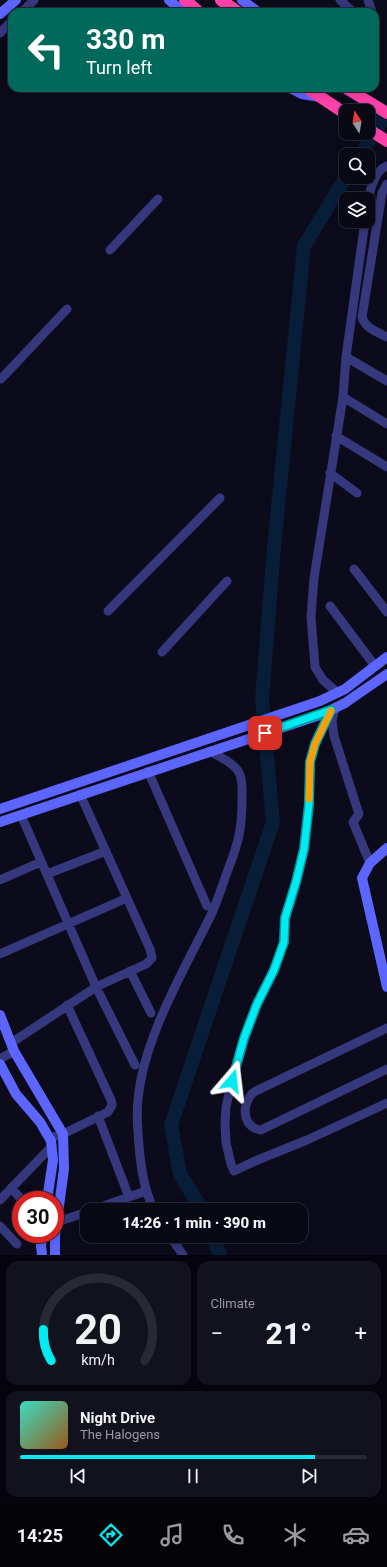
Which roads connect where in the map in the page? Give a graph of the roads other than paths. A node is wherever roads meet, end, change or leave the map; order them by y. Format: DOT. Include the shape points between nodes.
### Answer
graph roads {
  1 [pos="16,0"];
  2 [pos="34,0"];
  3 [pos="168,0"];
  4 [pos="221,0"];
  5 [pos="242,0"];
  6 [pos="340,0"];
  7 [pos="26,8"];
  8 [pos="185,8"];
  9 [pos="232,8"];
  10 [pos="253,8"];
  11 [pos="349,8"];
  12 [pos="0,14"];
  13 [pos="8,25"];
  14 [pos="0,33"];
  15 [pos="298,92"];
  16 [pos="313,92"];
  17 [pos="353,92"];
  18 [pos="322,98"];
  19 [pos="339,109"];
  20 [pos="387,113"];
  21 [pos="375,133"];
  22 [pos="387,141"];
  23 [pos="387,166"];
  24 [pos="387,184"];
  25 [pos="371,192"];
  26 [pos="158,199"];
  27 [pos="364,228"];
  28 [pos="110,250"];
  29 [pos="67,309"];
  30 [pos="387,337"];
  31 [pos="346,356"];
  32 [pos="1,379"];
  33 [pos="387,381"];
  34 [pos="343,397"];
  35 [pos="387,424"];
  36 [pos="336,436"];
  37 [pos="387,467"];
  38 [pos="330,473"];
  39 [pos="357,493"];
  40 [pos="220,498"];
  41 [pos="354,569"];
  42 [pos="227,581"];
  43 [pos="330,606"];
  44 [pos="108,611"];
  45 [pos="387,612"];
  46 [pos="162,652"];
  47 [pos="387,657"];
  48 [pos="375,666"];
  49 [pos="387,674"];
  50 [pos="338,693"];
  51 [pos="330,711"];
  52 [pos="210,751"];
  53 [pos="148,771"];
  54 [pos="80,794"];
  55 [pos="0,809"];
  56 [pos="21,815"];
  57 [pos="0,822"];
  58 [pos="387,848"];
  59 [pos="106,851"];
  60 [pos="41,862"];
  61 [pos="370,863"];
  62 [pos="47,874"];
  63 [pos="0,880"];
  64 [pos="127,898"];
  65 [pos="207,906"];
  66 [pos="69,924"];
  67 [pos="0,954"];
  68 [pos="385,966"];
  69 [pos="130,971"];
  70 [pos="96,987"];
  71 [pos="387,987"];
  72 [pos="66,1005"];
  73 [pos="151,1013"];
  74 [pos="0,1015"];
  75 [pos="387,1028"];
  76 [pos="12,1047"];
  77 [pos="0,1059"];
  78 [pos="0,1064"];
  79 [pos="135,1065"];
  80 [pos="387,1069"];
  81 [pos="387,1103"];
  82 [pos="98,1116"];
  83 [pos="63,1134"];
  84 [pos="51,1142"];
  85 [pos="10,1188"];
  86 [pos="13,1191"];
  87 [pos="48,1191"];
  88 [pos="61,1191"];
  89 [pos="146,1191"];
  90 [pos="129,1197"];
  91 [pos="0,1200"];
  92 [pos="112,1203"];
  93 [pos="151,1203"];
  94 [pos="80,1214"];
  95 [pos="64,1220"];
  96 [pos="0,1226"];
  97 [pos="40,1243"];
  98 [pos="54,1243"];
  99 [pos="175,1243"];
  100 [pos="17,1244"];
  101 [pos="42,1255"];
  102 [pos="55,1255"];
  103 [pos="183,1255"];
  1 -- 12 [label="street"];
  2 -- 7 [label="street"];
  3 -- 8 [label="street"];
  4 -- 9 [label="highway"];
  5 -- 10 [label="street"];
  6 -- 11 [label="street"];
  13 -- 14 [label="street"];
  15 -- 18 [label="street"];
  16 -- 18 [label="highway"];
  17 -- 20 [label="highway"];
  18 -- 19 [label="highway"];
  21 -- 22 [label="highway"];
  23 -- 25 [label="street" via="375,177"];
  24 -- 30 [label="street" via="382,193 362,317 367,326"];
  26 -- 28 [label="street"];
  27 -- 31 [label="street"];
  29 -- 32 [label="street"];
  31 -- 33 [label="street"];
  31 -- 34 [label="street"];
  34 -- 35 [label="street"];
  34 -- 36 [label="street"];
  36 -- 37 [label="street"];
  36 -- 38 [label="street"];
  38 -- 39 [label="street"];
  38 -- 50 [label="street" via="314,578 311,617 315,667 323,680"];
  40 -- 44 [label="street"];
  41 -- 45 [label="street"];
  42 -- 46 [label="street"];
  43 -- 48 [label="street"];
  47 -- 48 [label="street"];
  48 -- 50 [label="street"];
  49 -- 51 [label="street"];
  50 -- 55 [label="street" via="232,732"];
  51 -- 52 [label="street"];
  51 -- 61 [label="street" via="334,736 358,814 353,822"];
  51 -- 81 [label="street" via="310,762 304,849 285,918 284,942 244,1038 226,1107 226,1143 231,1164 234,1171"];
  52 -- 53 [label="street"];
  52 -- 89 [label="street" via="237,769 240,775 242,823 212,914 196,942 154,1034 141,1079 138,1123 140,1160"];
  53 -- 54 [label="street"];
  53 -- 65 [label="street"];
  54 -- 56 [label="street"];
  54 -- 59 [label="street"];
  56 -- 57 [label="street"];
  56 -- 60 [label="street"];
  58 -- 61 [label="street"];
  59 -- 62 [label="street"];
  59 -- 64 [label="street"];
  60 -- 62 [label="street"];
  60 -- 63 [label="street"];
  61 -- 68 [label="street" via="362,878"];
  62 -- 66 [label="street"];
  64 -- 66 [label="street"];
  64 -- 69 [label="street" via="152,954 149,961"];
  66 -- 67 [label="street"];
  66 -- 70 [label="street"];
  68 -- 71 [label="street"];
  69 -- 70 [label="street"];
  69 -- 73 [label="street"];
  70 -- 72 [label="street"];
  70 -- 79 [label="street"];
  72 -- 76 [label="street"];
  72 -- 82 [label="street" via="111,1100 112,1105 108,1112"];
  74 -- 76 [label="street"];
  75 -- 80 [label="street" via="258,1090 251,1095 246,1104 248,1121 252,1127 261,1130"];
  76 -- 77 [label="street"];
  76 -- 83 [label="street"];
  78 -- 84 [label="street" via="16,1094 40,1122"];
  82 -- 83 [label="street"];
  82 -- 90 [label="street"];
  83 -- 84 [label="street"];
  83 -- 88 [label="street" via="64,1169"];
  84 -- 85 [label="street"];
  84 -- 87 [label="street" via="53,1160"];
  85 -- 86 [label="street"];
  85 -- 91 [label="street"];
  89 -- 90 [label="street"];
  89 -- 93 [label="street"];
  90 -- 92 [label="street"];
  94 -- 95 [label="street"];
  96 -- 100 [label="street"];
  97 -- 101 [label="street"];
  98 -- 102 [label="street"];
  99 -- 103 [label="street"];
}
